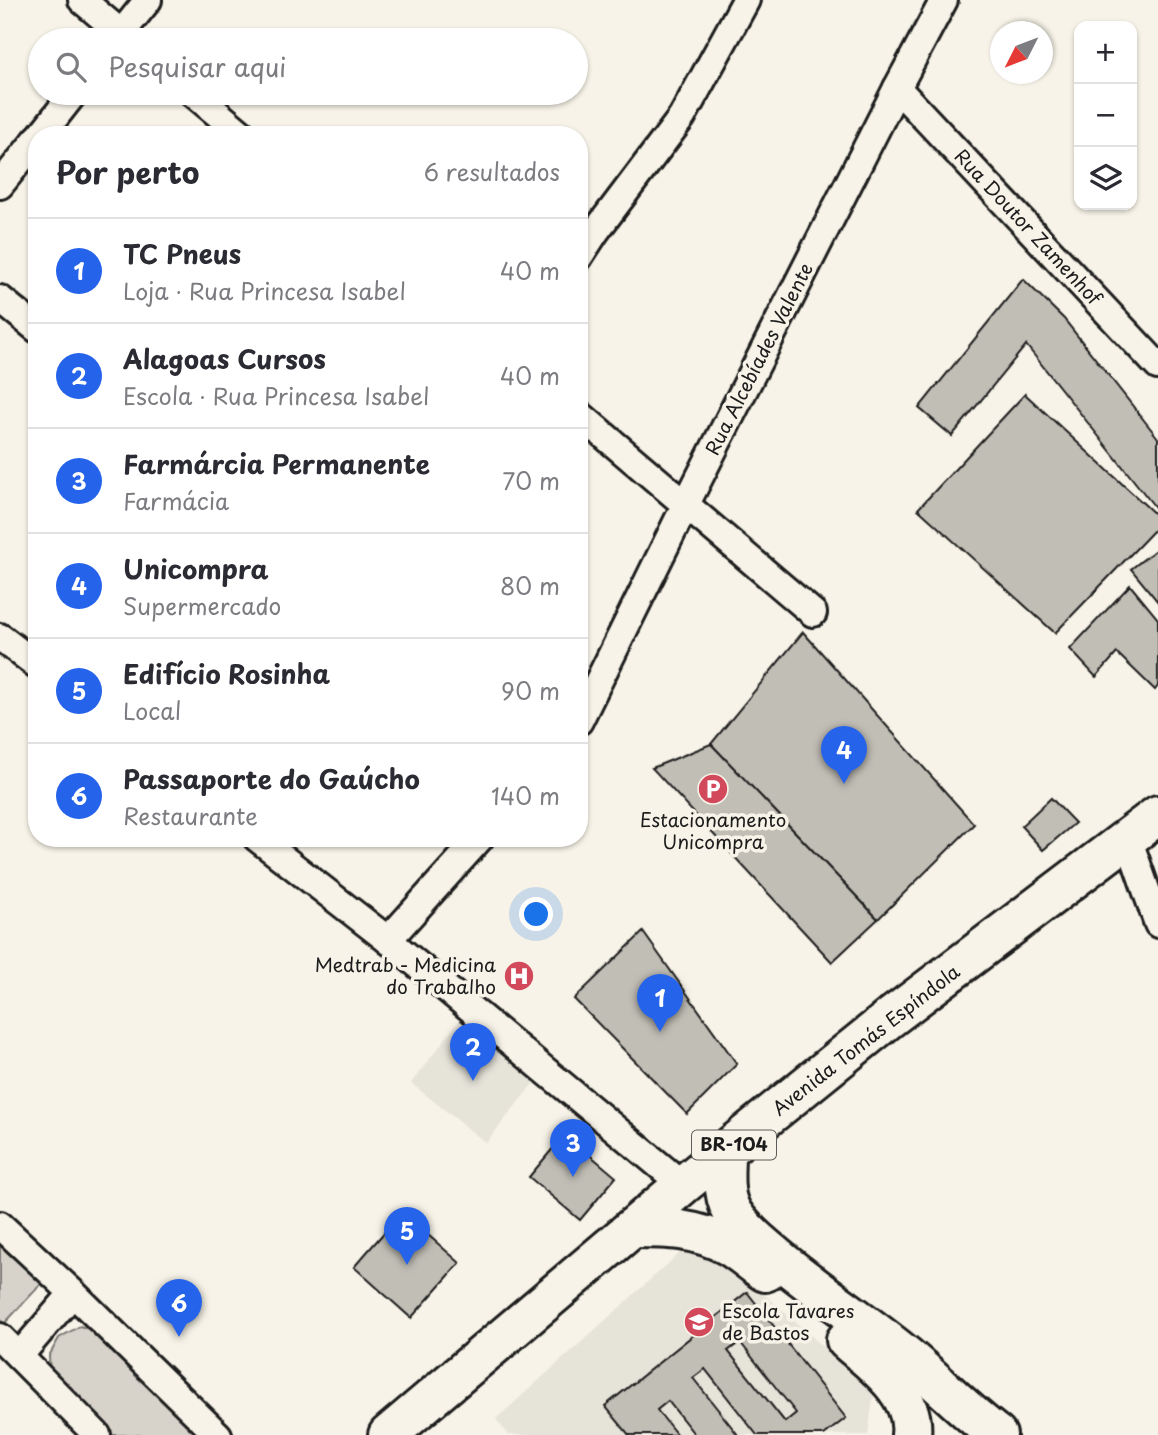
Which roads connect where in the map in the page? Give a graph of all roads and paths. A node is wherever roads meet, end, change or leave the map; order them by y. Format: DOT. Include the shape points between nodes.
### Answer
graph roads {
  1 [pos="82,0"];
  2 [pos="148,0"];
  3 [pos="746,0"];
  4 [pos="944,0"];
  5 [pos="111,28"];
  6 [pos="129,28"];
  7 [pos="897,88"];
  8 [pos="65,105"];
  9 [pos="207,105"];
  10 [pos="48,126"];
  11 [pos="232,126"];
  12 [pos="28,150"];
  13 [pos="0,185"];
  14 [pos="588,243"];
  15 [pos="0,299"];
  16 [pos="28,321"];
  17 [pos="1158,366"];
  18 [pos="588,422"];
  19 [pos="686,504"];
  20 [pos="813,613"];
  21 [pos="0,636"];
  22 [pos="28,658"];
  23 [pos="588,703"];
  24 [pos="1158,815"];
  25 [pos="1128,838"];
  26 [pos="269,847"];
  27 [pos="472,847"];
  28 [pos="1158,923"];
  29 [pos="388,940"];
  30 [pos="725,1152"];
  31 [pos="682,1185"];
  32 [pos="0,1225"];
  33 [pos="632,1228"];
  34 [pos="73,1293"];
  35 [pos="0,1337"];
  36 [pos="19,1356"];
  37 [pos="984,1425"];
  38 [pos="97,1435"];
  39 [pos="218,1435"];
  40 [pos="388,1435"];
  41 [pos="911,1435"];
  42 [pos="929,1435"];
  1 -- 5 [label="street"];
  2 -- 6 [label="street"];
  3 -- 14 [label="street" via="682,117"];
  4 -- 7 [label="street, Rua Alcebíades Valente"];
  7 -- 17 [label="street, Rua Doutor Zamenhof"];
  7 -- 19 [label="street, Rua Alcebíades Valente"];
  8 -- 10 [label="street"];
  9 -- 11 [label="street"];
  12 -- 13 [label="street"];
  15 -- 16 [label="street"];
  18 -- 19 [label="street"];
  19 -- 20 [label="street"];
  19 -- 23 [label="street, Rua Alcebíades Valente"];
  21 -- 22 [label="street"];
  24 -- 25 [label="highway, Avenida Tomás Espíndola / BR-104"];
  25 -- 28 [label="street"];
  25 -- 30 [label="highway, Avenida Tomás Espíndola / BR-104" via="890,1018"];
  26 -- 29 [label="street"];
  27 -- 29 [label="street"];
  29 -- 31 [label="street"];
  30 -- 31 [label="highway, Avenida Tomás Espíndola / BR-104"];
  30 -- 37 [label="highway" via="726,1200 748,1233 904,1355"];
  31 -- 33 [label="highway, Avenida Tomás Espíndola / BR-104"];
  32 -- 34 [label="street"];
  33 -- 40 [label="highway, Avenida Tomás Espíndola / BR-104"];
  33 -- 41 [label="highway" via="697,1232 729,1246 883,1372 902,1396"];
  34 -- 36 [label="street"];
  34 -- 39 [label="street"];
  35 -- 36 [label="street"];
  36 -- 38 [label="street"];
  37 -- 42 [label="highway" via="937,1426"];
}
